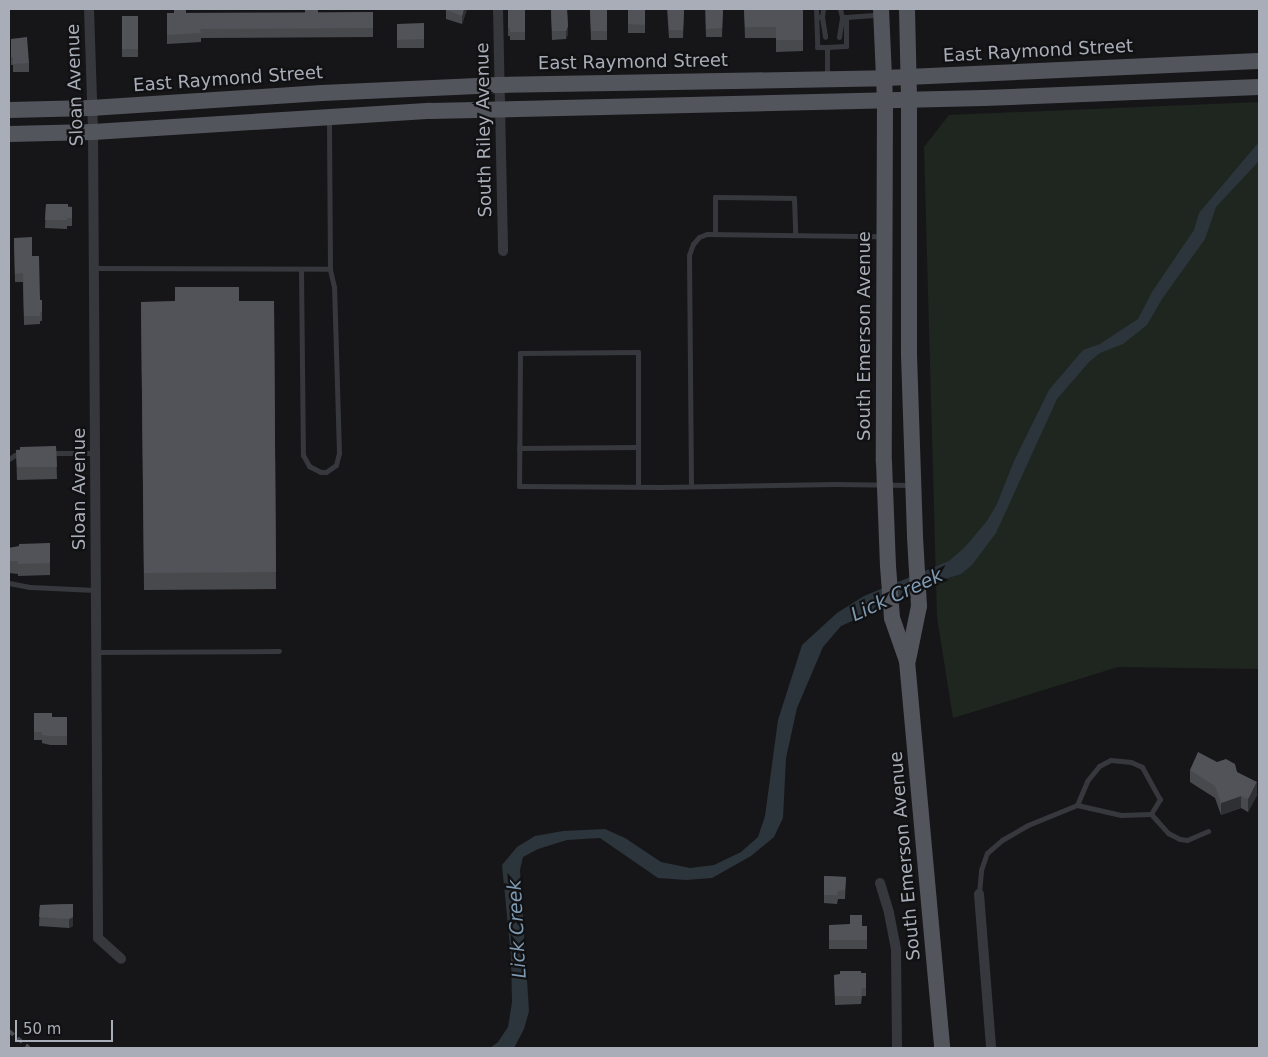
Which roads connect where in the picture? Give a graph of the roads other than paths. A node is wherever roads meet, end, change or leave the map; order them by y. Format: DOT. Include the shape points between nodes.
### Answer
graph roads {
  1 [pos="89,9"];
  2 [pos="498,9"];
  3 [pos="816,9"];
  4 [pos="845,9"];
  5 [pos="907,9"];
  6 [pos="824,10"];
  7 [pos="839,10"];
  8 [pos="881,12"];
  9 [pos="844,17"];
  10 [pos="819,18"];
  11 [pos="825,25"];
  12 [pos="839,25"];
  13 [pos="825,37"];
  14 [pos="839,37"];
  15 [pos="827,46"];
  16 [pos="1259,61"];
  17 [pos="909,77"];
  18 [pos="828,78"];
  19 [pos="885,78"];
  20 [pos="499,85"];
  21 [pos="1259,87"];
  22 [pos="885,100"];
  23 [pos="909,100"];
  24 [pos="91,108"];
  25 [pos="9,110"];
  26 [pos="500,110"];
  27 [pos="329,117"];
  28 [pos="93,132"];
  29 [pos="9,134"];
  30 [pos="715,234"];
  31 [pos="795,235"];
  32 [pos="884,236"];
  33 [pos="503,251"];
  34 [pos="94,268"];
  35 [pos="301,269"];
  36 [pos="330,269"];
  37 [pos="638,447"];
  38 [pos="519,448"];
  39 [pos="95,453"];
  40 [pos="44,454"];
  41 [pos="25,455"];
  42 [pos="9,459"];
  43 [pos="691,485"];
  44 [pos="884,485"];
  45 [pos="914,485"];
  46 [pos="638,486"];
  47 [pos="9,583"];
  48 [pos="96,590"];
  49 [pos="279,651"];
  50 [pos="96,652"];
  51 [pos="907,660"];
  52 [pos="1077,805"];
  53 [pos="1151,814"];
  54 [pos="1208,831"];
  55 [pos="880,883"];
  56 [pos="979,894"];
  57 [pos="121,959"];
  58 [pos="897,1048"];
  59 [pos="942,1048"];
  60 [pos="991,1048"];
  1 -- 24 [label="street, Sloan Avenue"];
  2 -- 20 [label="street, South Riley Avenue"];
  3 -- 10 [label="lane"];
  4 -- 9 [label="lane"];
  5 -- 17 [label="main road, South Emerson Avenue"];
  6 -- 10 [label="lane"];
  7 -- 9 [label="lane"];
  8 -- 9 [label="lane"];
  8 -- 19 [label="main road, South Emerson Avenue"];
  9 -- 12 [label="lane"];
  9 -- 14 [label="lane"];
  9 -- 15 [label="lane" via="846,46"];
  10 -- 11 [label="lane"];
  10 -- 13 [label="lane"];
  10 -- 15 [label="lane" via="817,46"];
  15 -- 18 [label="lane"];
  16 -- 17 [label="main road, East Raymond Street"];
  17 -- 19 [label="main road, East Raymond Street"];
  17 -- 23 [label="main road, South Emerson Avenue"];
  18 -- 19 [label="main road, East Raymond Street"];
  18 -- 20 [label="main road, East Raymond Street"];
  19 -- 22 [label="main road, South Emerson Avenue"];
  20 -- 24 [label="main road, East Raymond Street"];
  20 -- 26 [label="street, South Riley Avenue"];
  21 -- 23 [label="main road"];
  22 -- 23 [label="main road"];
  22 -- 26 [label="main road"];
  22 -- 32 [label="main road, South Emerson Avenue"];
  23 -- 45 [label="main road, South Emerson Avenue" via="909,346"];
  24 -- 25 [label="main road, East Raymond Street"];
  24 -- 28 [label="street, Sloan Avenue"];
  26 -- 27 [label="main road"];
  26 -- 33 [label="street, South Riley Avenue"];
  27 -- 28 [label="main road"];
  27 -- 36 [label="lane"];
  28 -- 29 [label="main road"];
  28 -- 34 [label="street, Sloan Avenue"];
  30 -- 31 [label="lane"];
  30 -- 31 [label="lane" via="715,197 794,198"];
  30 -- 43 [label="lane" via="699,237 690,255"];
  31 -- 32 [label="lane"];
  32 -- 44 [label="main road, South Emerson Avenue"];
  34 -- 35 [label="lane"];
  34 -- 39 [label="street, Sloan Avenue"];
  35 -- 36 [label="lane"];
  35 -- 36 [label="lane" via="303,455 309,466 320,472 331,470 339,453 334,287"];
  37 -- 38 [label="lane"];
  37 -- 38 [label="lane" via="638,352 520,353"];
  37 -- 46 [label="lane"];
  38 -- 46 [label="lane" via="519,486"];
  39 -- 40 [label="lane"];
  39 -- 48 [label="street, Sloan Avenue"];
  41 -- 42 [label="lane"];
  43 -- 44 [label="lane"];
  43 -- 46 [label="lane"];
  44 -- 45 [label="lane"];
  44 -- 51 [label="main road, South Emerson Avenue" via="892,618"];
  45 -- 51 [label="main road, South Emerson Avenue" via="920,606"];
  47 -- 48 [label="lane"];
  48 -- 50 [label="street, Sloan Avenue"];
  49 -- 50 [label="lane"];
  50 -- 57 [label="street, Sloan Avenue" via="98,938"];
  51 -- 59 [label="main road, South Emerson Avenue"];
  52 -- 53 [label="lane" via="1121,815"];
  52 -- 53 [label="lane" via="1087,781 1100,766 1110,760 1131,762 1142,767 1160,799"];
  52 -- 56 [label="lane" via="1028,825 987,853 981,870"];
  53 -- 54 [label="lane" via="1168,833 1180,839 1187,840"];
  55 -- 58 [label="street" via="896,950"];
  56 -- 60 [label="street"];
}
